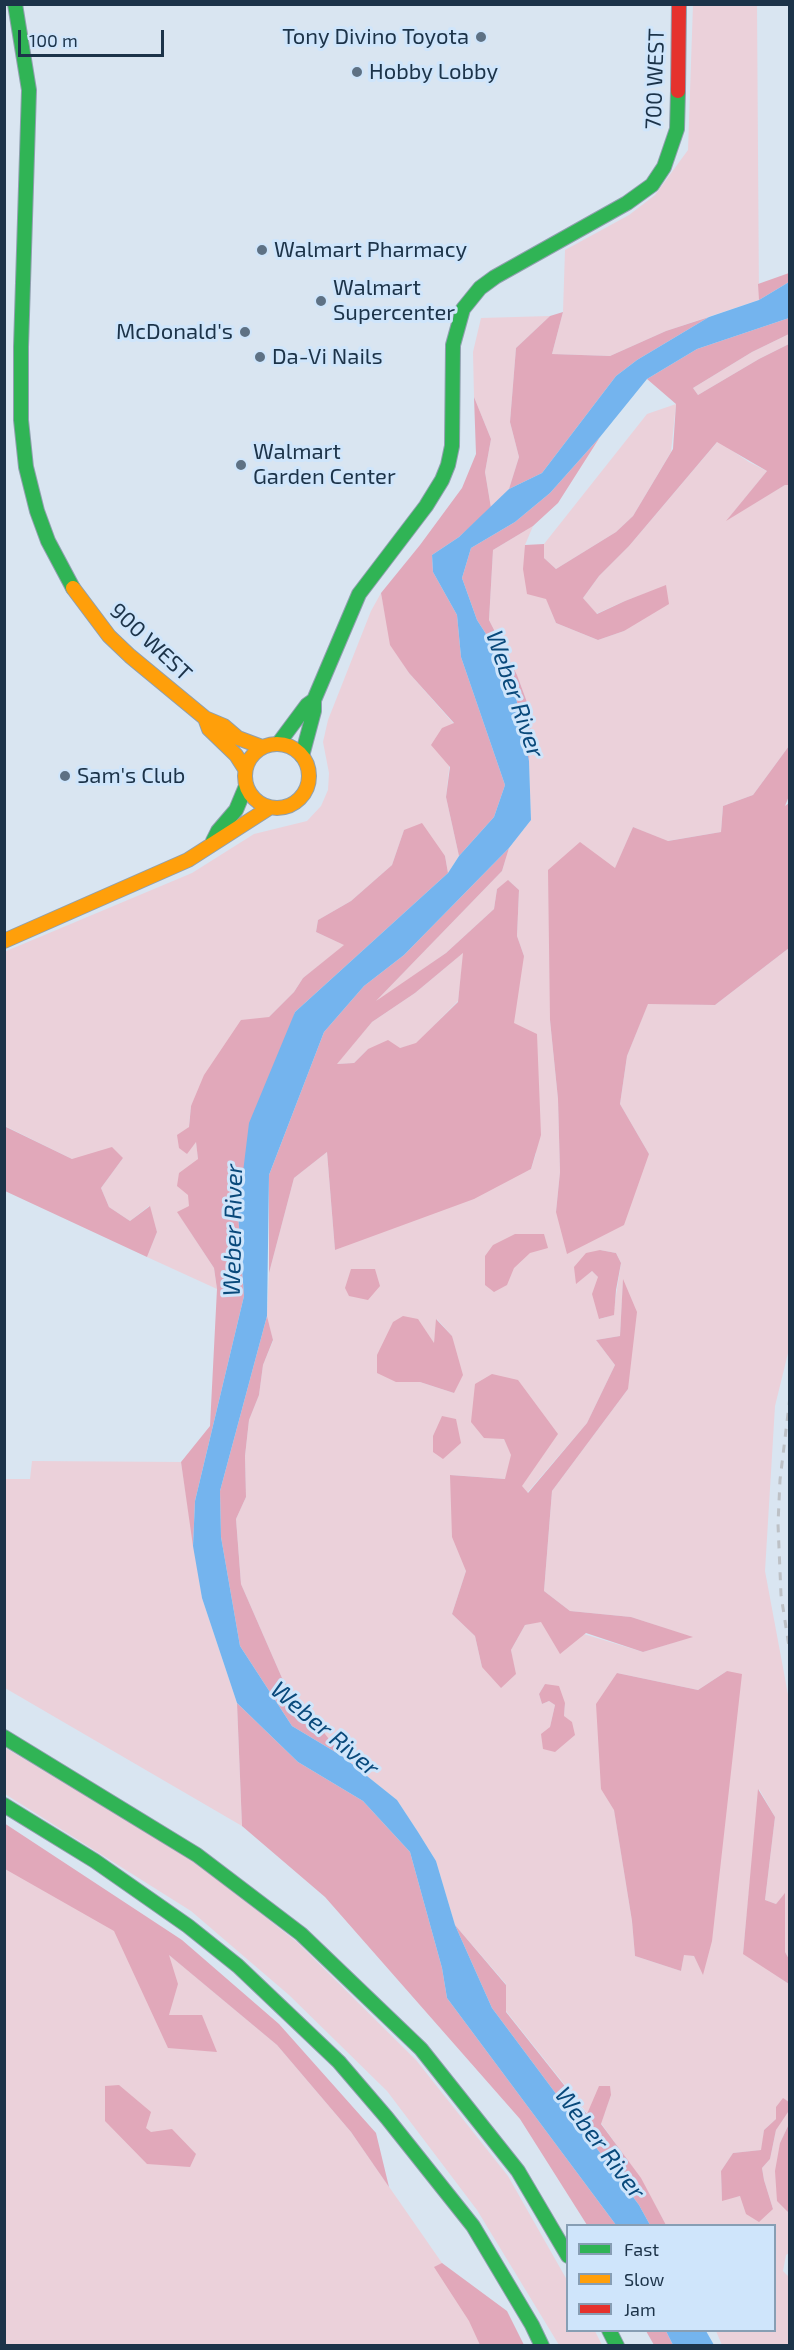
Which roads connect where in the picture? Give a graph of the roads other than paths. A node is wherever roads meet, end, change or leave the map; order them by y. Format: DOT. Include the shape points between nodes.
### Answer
graph roads {
  1 [pos="15,4"];
  2 [pos="679,4"];
  3 [pos="314,700"];
  4 [pos="205,718"];
  5 [pos="278,744"];
  6 [pos="261,747"];
  7 [pos="302,756"];
  8 [pos="245,769"];
  9 [pos="246,786"];
  10 [pos="269,808"];
  11 [pos="212,844"];
  12 [pos="4,941"];
  13 [pos="4,1737"];
  14 [pos="4,1805"];
  15 [pos="566,2254"];
  16 [pos="610,2332"];
  17 [pos="542,2346"];
  18 [pos="617,2346"];
  1 -- 4 [label="main road, 900 WEST" via="29,90 21,420 31,494 55,557 84,605 130,656"];
  2 -- 3 [label="main road, 700 WEST" via="676,129 671,151 652,185 495,277 463,309 453,345 452,446 442,480 359,594"];
  3 -- 5 [label="main road"];
  3 -- 7 [label="main road"];
  4 -- 6 [label="main road, 900 WEST"];
  4 -- 8 [label="main road, 900 WEST" via="209,729"];
  5 -- 6 [label="main road"];
  5 -- 7 [label="main road"];
  6 -- 8 [label="main road"];
  7 -- 10 [label="main road" via="309,772 302,797 287,807"];
  8 -- 9 [label="main road"];
  9 -- 10 [label="main road" via="255,800"];
  9 -- 11 [label="main road" via="236,810"];
  10 -- 11 [label="main road"];
  11 -- 12 [label="main road" via="188,861"];
  13 -- 15 [label="main road" via="196,1855 328,1958 421,2049 518,2171"];
  14 -- 17 [label="main road" via="95,1861 188,1926 238,1966 331,2055 473,2226"];
  16 -- 18 [label="main road"];
}
